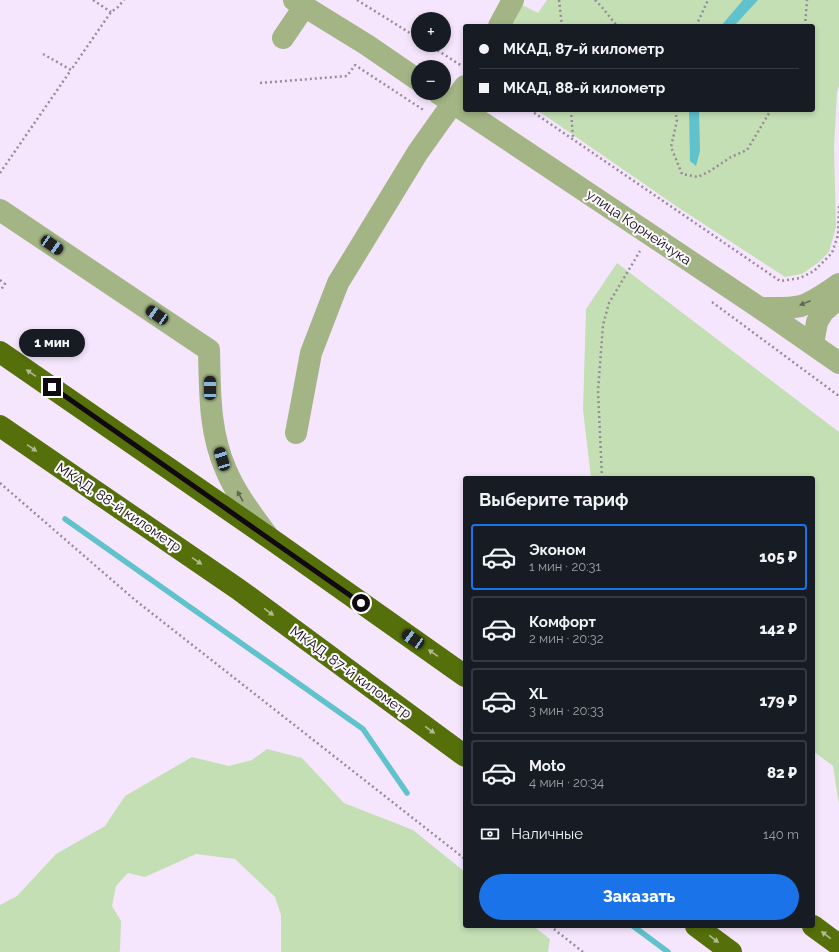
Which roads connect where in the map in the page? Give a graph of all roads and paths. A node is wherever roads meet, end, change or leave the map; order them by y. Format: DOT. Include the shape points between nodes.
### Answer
graph roads {
  1 [pos="94,0"];
  2 [pos="124,0"];
  3 [pos="357,0"];
  4 [pos="513,0"];
  5 [pos="559,0"];
  6 [pos="595,0"];
  7 [pos="708,0"];
  8 [pos="807,0"];
  9 [pos="299,3"];
  10 [pos="111,12"];
  11 [pos="500,24"];
  12 [pos="562,24"];
  13 [pos="615,24"];
  14 [pos="697,24"];
  15 [pos="805,24"];
  16 [pos="411,34"];
  17 [pos="283,38"];
  18 [pos="440,52"];
  19 [pos="43,54"];
  20 [pos="463,67"];
  21 [pos="71,70"];
  22 [pos="411,75"];
  23 [pos="260,83"];
  24 [pos="452,94"];
  25 [pos="463,102"];
  26 [pos="478,112"];
  27 [pos="533,112"];
  28 [pos="570,112"];
  29 [pos="675,112"];
  30 [pos="769,112"];
  31 [pos="441,121"];
  32 [pos="574,139"];
  33 [pos="0,173"];
  34 [pos="839,206"];
  35 [pos="0,210"];
  36 [pos="646,256"];
  37 [pos="0,280"];
  38 [pos="839,284"];
  39 [pos="0,292"];
  40 [pos="839,298"];
  41 [pos="708,299"];
  42 [pos="760,308"];
  43 [pos="813,344"];
  44 [pos="0,352"];
  45 [pos="839,363"];
  46 [pos="839,396"];
  47 [pos="0,426"];
  48 [pos="296,434"];
  49 [pos="602,476"];
  50 [pos="0,483"];
  51 [pos="271,539"];
  52 [pos="238,589"];
  53 [pos="463,675"];
  54 [pos="463,755"];
  55 [pos="463,857"];
  56 [pos="815,927"];
  57 [pos="553,928"];
  58 [pos="699,928"];
  59 [pos="839,945"];
  60 [pos="583,952"];
  61 [pos="731,952"];
  1 -- 10 [label="path"];
  2 -- 10 [label="path"];
  3 -- 16 [label="path"];
  4 -- 11 [label="street"];
  5 -- 12 [label="path"];
  6 -- 13 [label="path"];
  7 -- 14 [label="path"];
  8 -- 15 [label="path"];
  9 -- 17 [label="street"];
  9 -- 22 [label="street"];
  10 -- 21 [label="path"];
  18 -- 20 [label="path"];
  19 -- 21 [label="path"];
  21 -- 33 [label="path"];
  23 -- 31 [label="path" via="347,76 355,65"];
  24 -- 25 [label="street, улица Корнейчука"];
  24 -- 31 [label="street"];
  26 -- 42 [label="street, улица Корнейчука"];
  27 -- 32 [label="path"];
  28 -- 32 [label="path"];
  29 -- 30 [label="path" via="677,120 671,147 682,174 698,177 747,150"];
  31 -- 48 [label="street" via="418,152 338,283 311,353"];
  32 -- 34 [label="path" via="780,281 804,276 832,253 838,235"];
  51 -- 35 [label="street, one-way" via="246,506 226,470 215,436 210,401 209,350"];
  36 -- 49 [label="path" via="640,251 632,263 609,303 603,325 598,391"];
  37 -- 39 [label="path" via="5,284"];
  38 -- 42 [label="street, one-way" via="802,305"];
  40 -- 43 [label="street" via="823,312 817,322"];
  41 -- 46 [label="path"];
  42 -- 43 [label="street, улица Корнейчука"];
  43 -- 45 [label="street, улица Корнейчука"];
  51 -- 44 [label="highway, one-way"];
  47 -- 52 [label="highway, МКАД, 88-й километр, one-way"];
  50 -- 55 [label="path" via="135,600"];
  53 -- 51 [label="highway, one-way"];
  52 -- 54 [label="highway, МКАД, 87-й километр, one-way"];
  59 -- 56 [label="highway, one-way"];
  57 -- 60 [label="path"];
  58 -- 61 [label="highway, one-way"];
}
